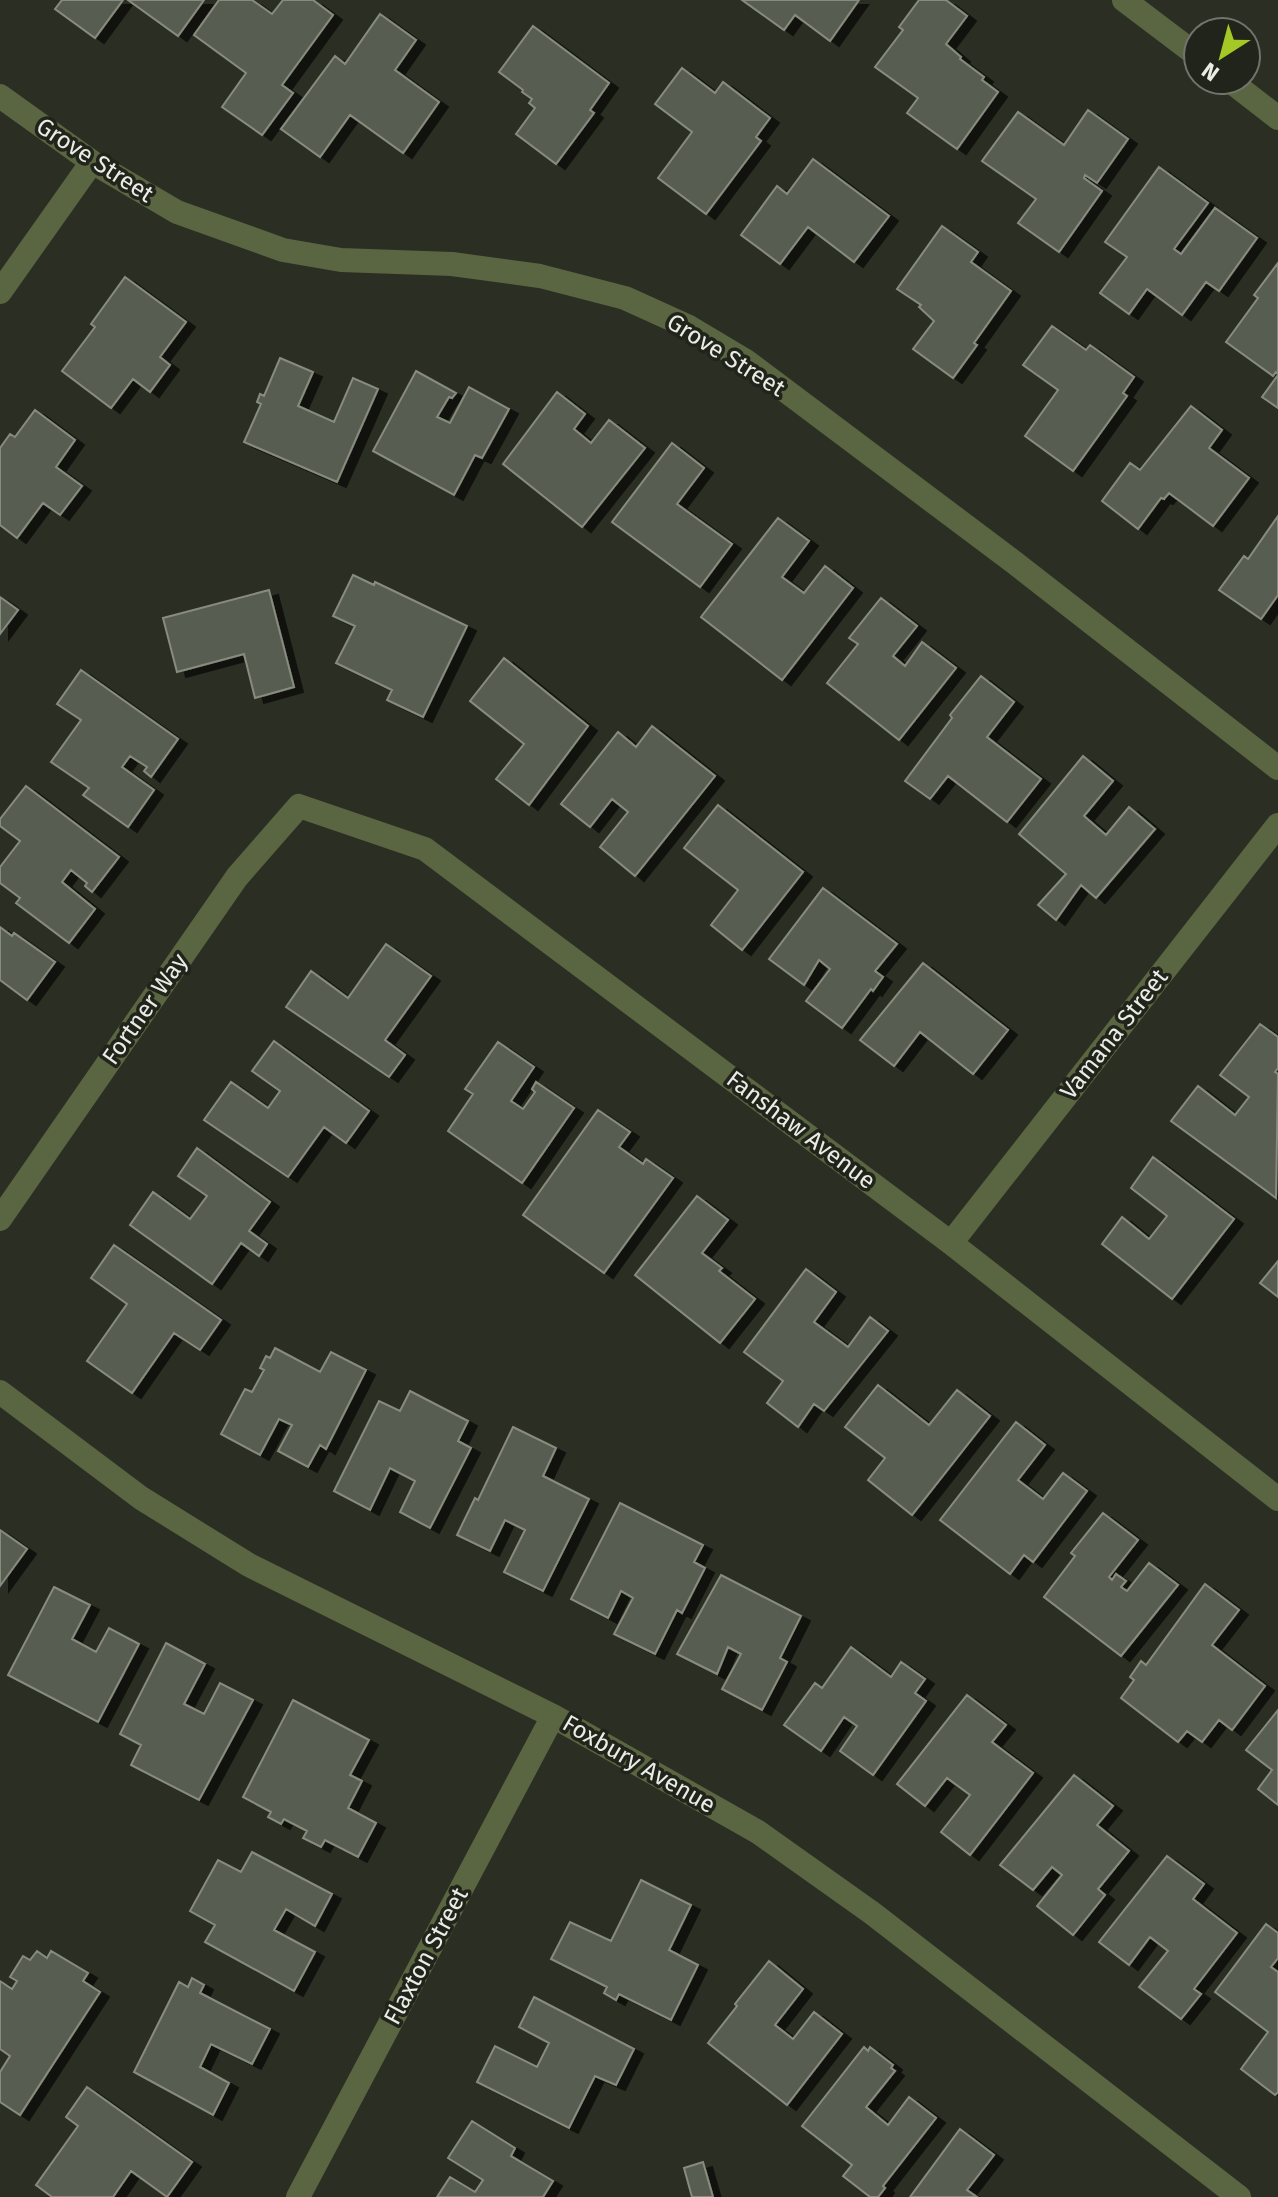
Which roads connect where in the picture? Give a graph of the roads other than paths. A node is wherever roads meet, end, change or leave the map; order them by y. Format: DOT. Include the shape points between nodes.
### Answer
graph roads {
  1 [pos="1124,0"];
  2 [pos="1182,44"];
  3 [pos="0,96"];
  4 [pos="1250,96"];
  5 [pos="1278,118"];
  6 [pos="92,162"];
  7 [pos="0,292"];
  8 [pos="1278,768"];
  9 [pos="299,806"];
  10 [pos="1278,825"];
  11 [pos="0,1219"];
  12 [pos="951,1243"];
  13 [pos="0,1392"];
  14 [pos="1278,1499"];
  15 [pos="553,1716"];
  16 [pos="298,2197"];
  17 [pos="1239,2197"];
  1 -- 2 [label="street"];
  3 -- 6 [label="street, Grove Street"];
  4 -- 5 [label="street"];
  6 -- 7 [label="street"];
  6 -- 8 [label="street, Grove Street" via="177,212 283,250 341,260 452,264 540,276 625,298 689,327 746,361"];
  9 -- 11 [label="street, Fortner Way" via="237,877"];
  9 -- 12 [label="street, Fanshaw Avenue" via="425,849"];
  10 -- 12 [label="street, Vamana Street"];
  12 -- 14 [label="street, Fanshaw Avenue"];
  13 -- 15 [label="street, Foxbury Avenue" via="141,1498 249,1565"];
  15 -- 16 [label="street, Flaxton Street"];
  15 -- 17 [label="street, Foxbury Avenue" via="758,1832 872,1913"];
}
